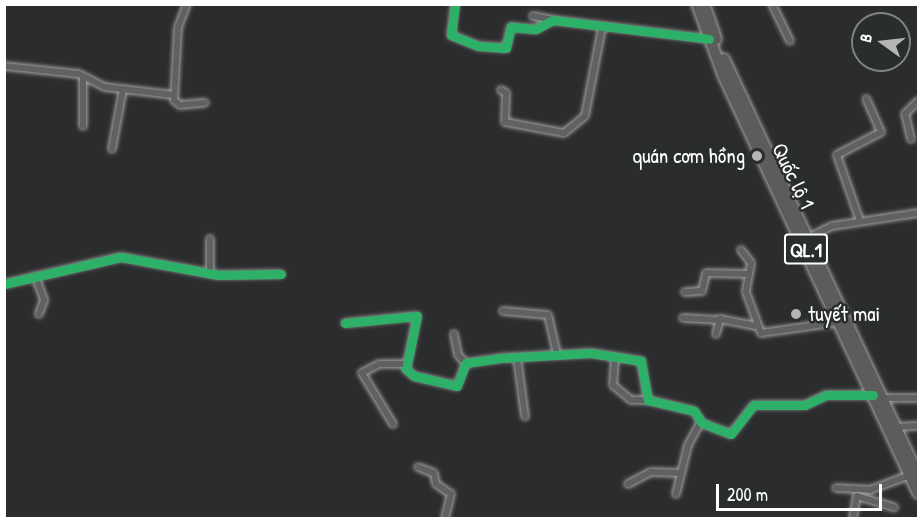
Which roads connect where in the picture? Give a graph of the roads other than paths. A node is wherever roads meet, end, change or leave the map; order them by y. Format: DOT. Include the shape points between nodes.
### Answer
graph roads {
  1 [pos="187,4"];
  2 [pos="455,4"];
  3 [pos="697,4"];
  4 [pos="704,4"];
  5 [pos="772,4"];
  6 [pos="533,16"];
  7 [pos="553,20"];
  8 [pos="602,28"];
  9 [pos="709,39"];
  10 [pos="789,41"];
  11 [pos="4,66"];
  12 [pos="83,78"];
  13 [pos="123,89"];
  14 [pos="501,90"];
  15 [pos="174,95"];
  16 [pos="866,99"];
  17 [pos="918,100"];
  18 [pos="204,103"];
  19 [pos="83,126"];
  20 [pos="911,139"];
  21 [pos="112,149"];
  22 [pos="918,213"];
  23 [pos="860,221"];
  24 [pos="210,239"];
  25 [pos="806,239"];
  26 [pos="741,250"];
  27 [pos="211,269"];
  28 [pos="280,274"];
  29 [pos="748,274"];
  30 [pos="35,276"];
  31 [pos="4,284"];
  32 [pos="685,292"];
  33 [pos="503,311"];
  34 [pos="39,314"];
  35 [pos="683,318"];
  36 [pos="719,320"];
  37 [pos="840,322"];
  38 [pos="345,323"];
  39 [pos="757,326"];
  40 [pos="454,334"];
  41 [pos="716,334"];
  42 [pos="557,353"];
  43 [pos="517,357"];
  44 [pos="615,357"];
  45 [pos="466,363"];
  46 [pos="405,364"];
  47 [pos="878,396"];
  48 [pos="918,398"];
  49 [pos="648,400"];
  50 [pos="525,416"];
  51 [pos="701,422"];
  52 [pos="393,424"];
  53 [pos="918,426"];
  54 [pos="896,427"];
  55 [pos="418,467"];
  56 [pos="681,473"];
  57 [pos="914,475"];
  58 [pos="628,484"];
  59 [pos="836,488"];
  60 [pos="918,493"];
  61 [pos="676,494"];
  62 [pos="894,507"];
  63 [pos="445,519"];
  64 [pos="853,519"];
  1 -- 15 [label="street" via="179,23"];
  2 -- 7 [label="street" via="451,35 478,46 506,48 511,27 536,29"];
  3 -- 9 [label="highway, Quốc lộ 1 / QL.1"];
  4 -- 25 [label="highway, Quốc lộ 1 / QL.1" via="725,61"];
  5 -- 10 [label="street"];
  6 -- 7 [label="street"];
  7 -- 8 [label="street"];
  8 -- 9 [label="street"];
  8 -- 14 [label="street" via="585,115 564,133 505,122 506,93"];
  9 -- 25 [label="highway, Quốc lộ 1 / QL.1"];
  11 -- 12 [label="street"];
  12 -- 13 [label="street"];
  12 -- 19 [label="street"];
  13 -- 15 [label="street"];
  13 -- 21 [label="street"];
  15 -- 18 [label="street" via="177,105"];
  16 -- 23 [label="street" via="881,132 837,155"];
  17 -- 20 [label="street" via="905,114"];
  22 -- 23 [label="street"];
  23 -- 25 [label="street"];
  24 -- 27 [label="street"];
  25 -- 37 [label="highway, Quốc lộ 1 / QL.1"];
  25 -- 47 [label="highway, Quốc lộ 1 / QL.1"];
  26 -- 29 [label="street" via="751,263"];
  27 -- 28 [label="street"];
  27 -- 30 [label="street" via="121,257"];
  29 -- 32 [label="street" via="706,273 702,291"];
  29 -- 39 [label="street" via="746,292"];
  30 -- 31 [label="street"];
  30 -- 34 [label="street" via="44,300"];
  33 -- 42 [label="street" via="548,315"];
  35 -- 36 [label="street"];
  36 -- 39 [label="street"];
  36 -- 41 [label="street"];
  37 -- 39 [label="street" via="766,334"];
  37 -- 47 [label="highway, Quốc lộ 1 / QL.1"];
  38 -- 46 [label="street" via="417,316"];
  40 -- 45 [label="street" via="458,355"];
  42 -- 43 [label="street"];
  42 -- 44 [label="street"];
  43 -- 45 [label="street"];
  43 -- 50 [label="street"];
  44 -- 49 [label="street" via="645,364"];
  44 -- 49 [label="street" via="613,385 631,400"];
  45 -- 46 [label="street" via="458,386 414,376"];
  46 -- 52 [label="street" via="379,364 362,374"];
  47 -- 48 [label="street"];
  47 -- 51 [label="street" via="826,395 805,405 754,405 733,435"];
  47 -- 54 [label="highway, Quốc lộ 1 / QL.1"];
  47 -- 57 [label="highway, Quốc lộ 1 / QL.1"];
  49 -- 51 [label="street" via="693,410"];
  51 -- 56 [label="street"];
  53 -- 54 [label="street"];
  54 -- 57 [label="highway, Quốc lộ 1 / QL.1"];
  55 -- 63 [label="street" via="434,473 436,484 451,494"];
  56 -- 58 [label="street" via="651,472"];
  56 -- 61 [label="street"];
  57 -- 59 [label="street" via="870,490"];
  57 -- 60 [label="highway, Quốc lộ 1 / QL.1"];
  62 -- 64 [label="street" via="857,496"];
}
